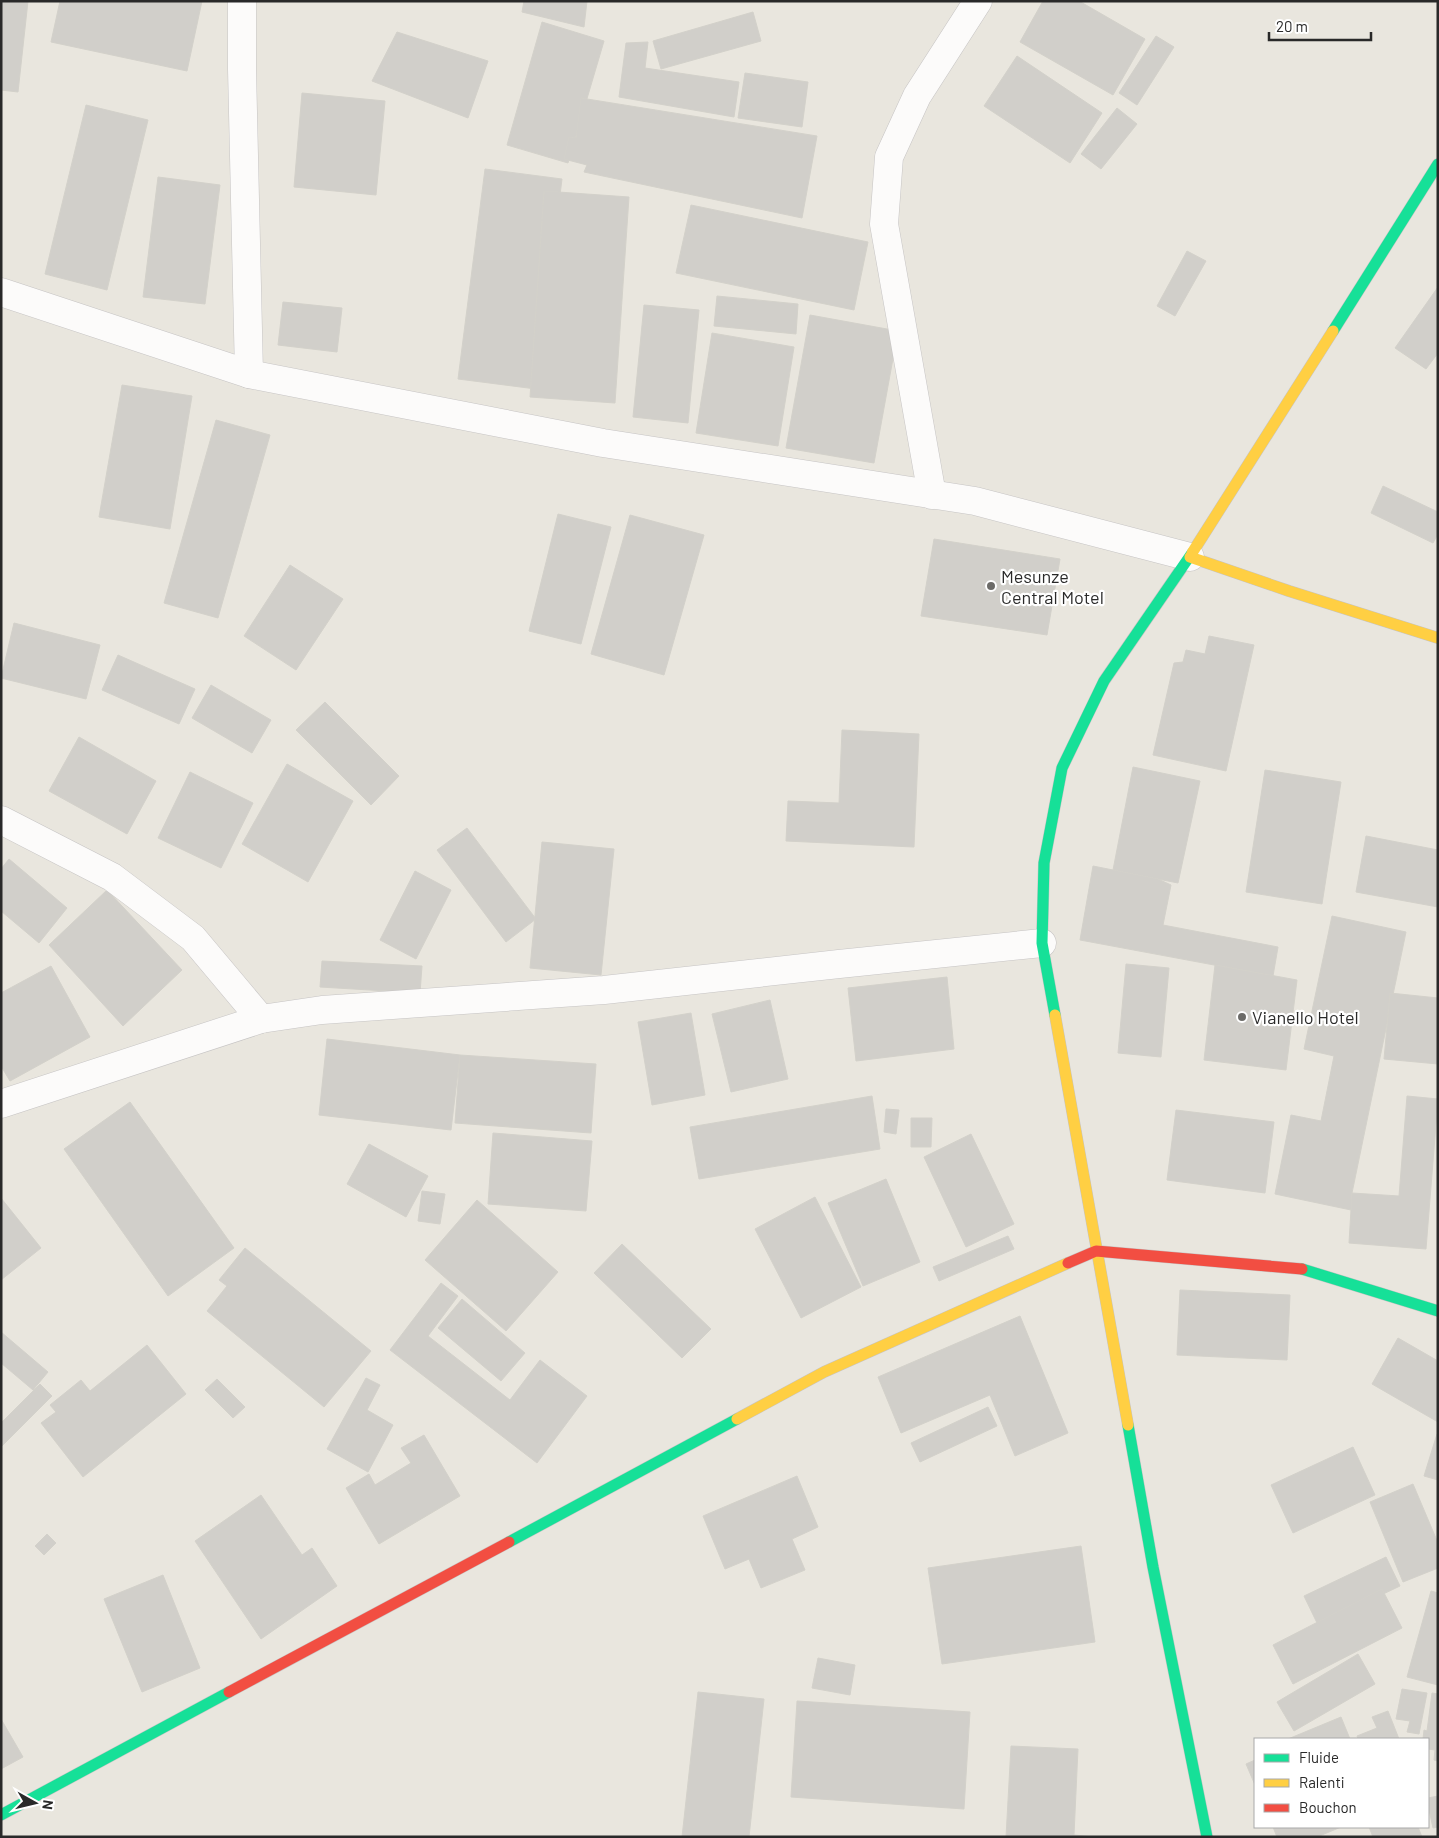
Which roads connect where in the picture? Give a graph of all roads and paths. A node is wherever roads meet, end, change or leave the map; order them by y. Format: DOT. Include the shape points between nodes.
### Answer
graph roads {
  1 [pos="242,1"];
  2 [pos="978,1"];
  3 [pos="1438,164"];
  4 [pos="1,292"];
  5 [pos="249,374"];
  6 [pos="932,494"];
  7 [pos="1190,557"];
  8 [pos="1438,638"];
  9 [pos="1,820"];
  10 [pos="1042,944"];
  11 [pos="262,1019"];
  12 [pos="1,1104"];
  13 [pos="1096,1251"];
  14 [pos="1438,1311"];
  15 [pos="1,1815"];
  16 [pos="1207,1837"];
  1 -- 5 [label="street"];
  2 -- 6 [label="street" via="916,96 889,157 884,224"];
  3 -- 7 [label="street"];
  4 -- 5 [label="street"];
  5 -- 6 [label="street" via="603,443"];
  6 -- 7 [label="street" via="975,501"];
  7 -- 8 [label="street"];
  7 -- 10 [label="street" via="1104,681 1062,768 1044,863"];
  9 -- 11 [label="street" via="112,877 193,938"];
  10 -- 11 [label="street" via="604,990 322,1010"];
  10 -- 13 [label="street"];
  11 -- 12 [label="street"];
  13 -- 14 [label="street" via="1301,1269"];
  13 -- 15 [label="street" via="824,1372"];
  13 -- 16 [label="street" via="1153,1567"];
}
